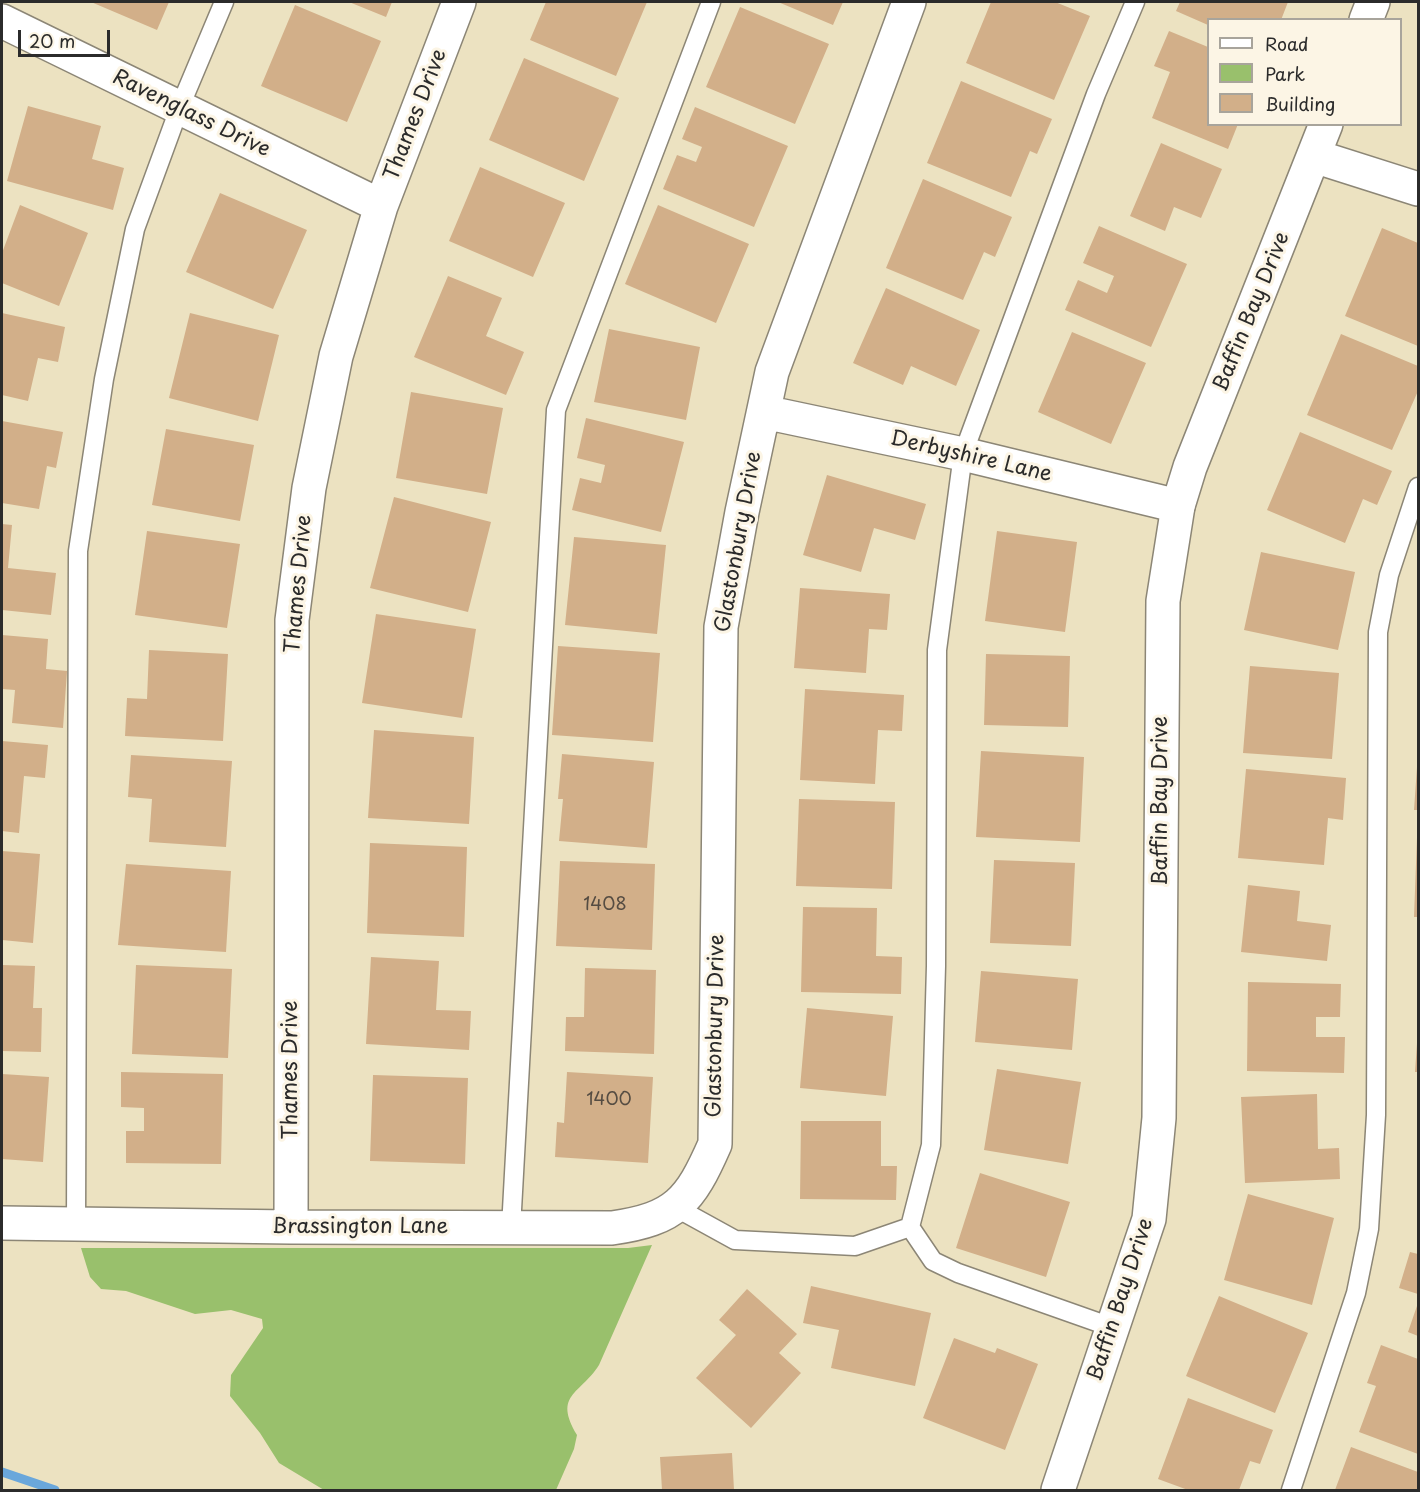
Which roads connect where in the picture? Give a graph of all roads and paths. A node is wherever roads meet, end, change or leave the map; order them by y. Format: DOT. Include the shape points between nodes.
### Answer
graph roads {
  1 [pos="224,2"];
  2 [pos="459,2"];
  3 [pos="711,2"];
  4 [pos="909,2"];
  5 [pos="1135,2"];
  6 [pos="1373,2"];
  7 [pos="1367,18"];
  8 [pos="2,21"];
  9 [pos="179,109"];
  10 [pos="1325,126"];
  11 [pos="1314,156"];
  12 [pos="1419,189"];
  13 [pos="381,206"];
  14 [pos="764,412"];
  15 [pos="963,453"];
  16 [pos="1419,487"];
  17 [pos="1178,506"];
  18 [pos="700,1178"];
  19 [pos="675,1207"];
  20 [pos="2,1223"];
  21 [pos="76,1224"];
  22 [pos="291,1227"];
  23 [pos="910,1227"];
  24 [pos="511,1228"];
  25 [pos="1114,1328"];
  26 [pos="1058,1491"];
  27 [pos="1291,1491"];
  1 -- 9 [label="lane"];
  2 -- 13 [label="street, Thames Drive"];
  3 -- 24 [label="lane" via="556,410"];
  4 -- 14 [label="street, Glastonbury Drive" via="772,372"];
  5 -- 15 [label="lane" via="1096,94"];
  6 -- 7 [label="street"];
  8 -- 9 [label="street, Ravenglass Drive"];
  9 -- 13 [label="street, Ravenglass Drive"];
  9 -- 21 [label="lane" via="135,229 104,379 78,551"];
  10 -- 11 [label="street, Baffin Bay Drive"];
  11 -- 12 [label="street"];
  11 -- 17 [label="street, Baffin Bay Drive"];
  13 -- 22 [label="street, Thames Drive" via="336,356 309,488 292,620"];
  14 -- 15 [label="street, Derbyshire Lane"];
  14 -- 18 [label="street, Glastonbury Drive" via="721,627 715,1144"];
  15 -- 17 [label="street, Derbyshire Lane"];
  15 -- 23 [label="lane" via="937,650 931,1145"];
  16 -- 27 [label="lane" via="1389,575 1378,632 1376,1115 1369,1229 1356,1293"];
  17 -- 25 [label="street, Baffin Bay Drive" via="1163,601 1159,1118 1149,1219"];
  18 -- 19 [label="street, Brassington Lane"];
  19 -- 23 [label="lane" via="735,1240 855,1246"];
  19 -- 24 [label="street, Brassington Lane" via="641,1224 612,1228"];
  20 -- 21 [label="street, Brassington Lane"];
  21 -- 22 [label="street, Brassington Lane"];
  22 -- 24 [label="street, Brassington Lane"];
  23 -- 25 [label="lane" via="933,1261"];
  25 -- 26 [label="street, Baffin Bay Drive"];
}
